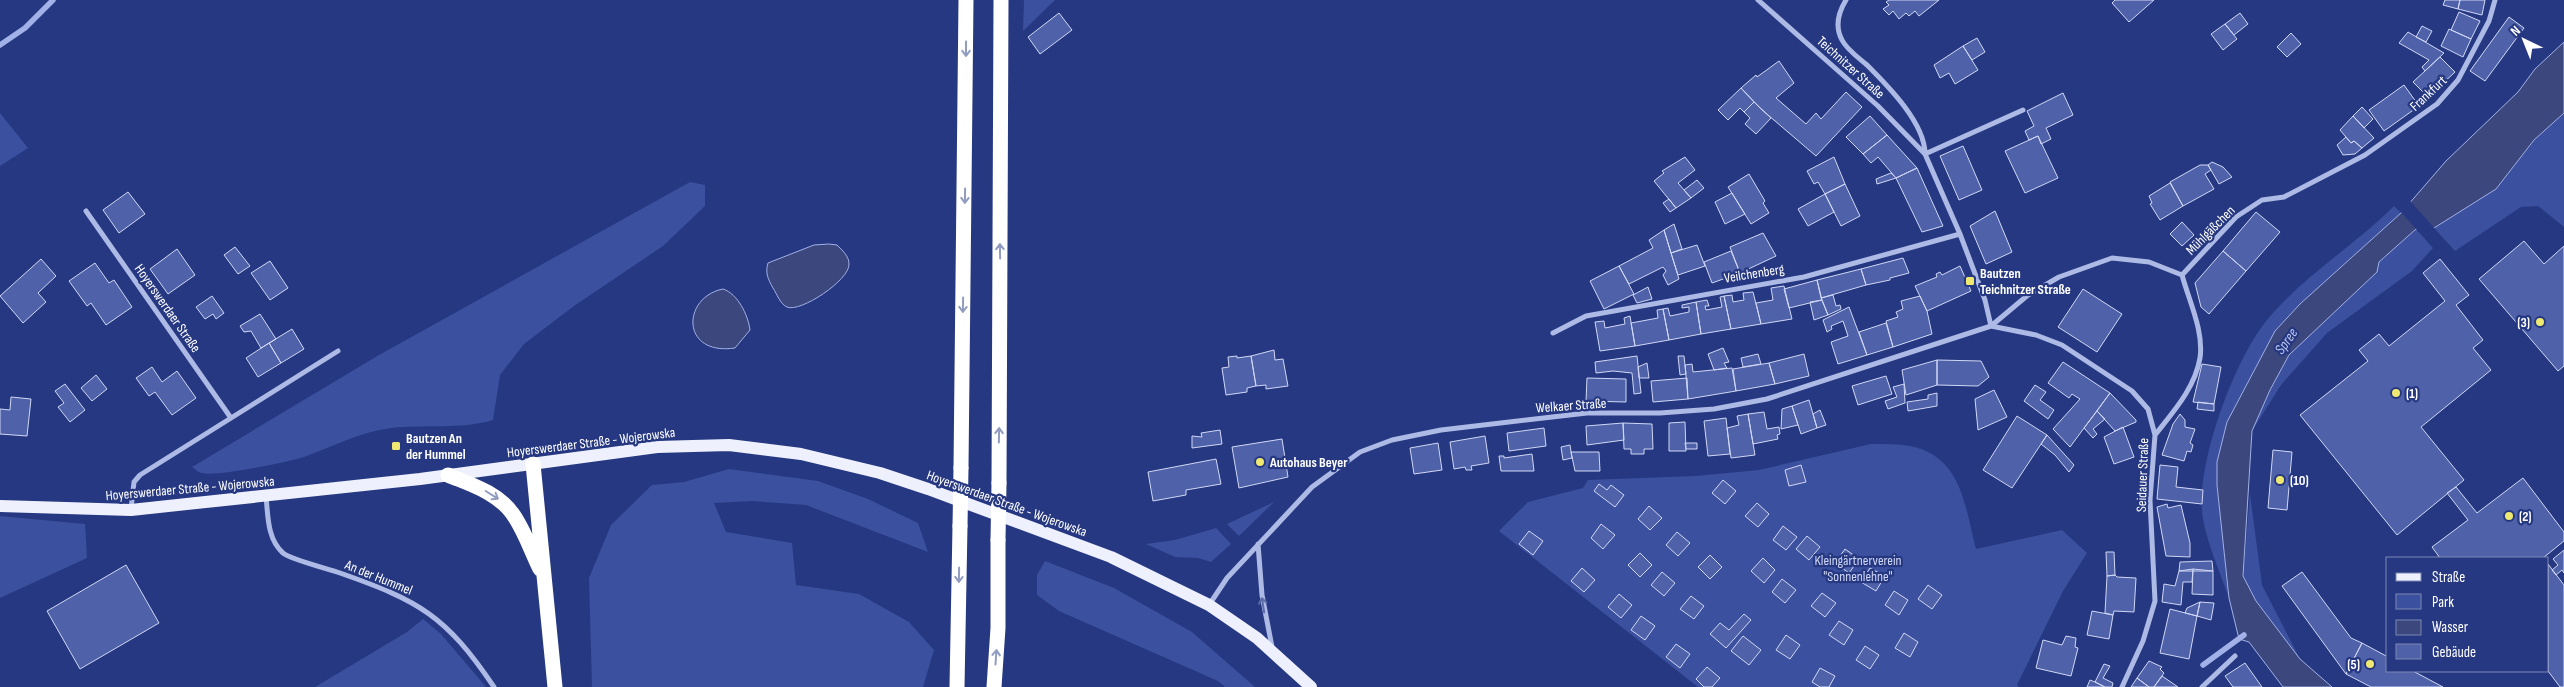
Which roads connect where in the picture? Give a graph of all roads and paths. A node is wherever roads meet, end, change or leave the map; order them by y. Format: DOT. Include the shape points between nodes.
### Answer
graph roads {
  1 [pos="966,0"];
  2 [pos="1001,0"];
  3 [pos="1758,0"];
  4 [pos="1846,0"];
  5 [pos="2495,0"];
  6 [pos="2023,110"];
  7 [pos="1924,154"];
  8 [pos="2365,155"];
  9 [pos="86,212"];
  10 [pos="1960,234"];
  11 [pos="2182,275"];
  12 [pos="1991,326"];
  13 [pos="1554,332"];
  14 [pos="338,351"];
  15 [pos="231,418"];
  16 [pos="2155,434"];
  17 [pos="533,464"];
  18 [pos="448,475"];
  19 [pos="266,496"];
  20 [pos="0,506"];
  21 [pos="131,510"];
  22 [pos="1258,544"];
  23 [pos="544,577"];
  24 [pos="1209,605"];
  25 [pos="1274,652"];
  26 [pos="2235,656"];
  27 [pos="494,687"];
  28 [pos="555,687"];
  29 [pos="957,687"];
  30 [pos="994,687"];
  31 [pos="1311,687"];
  32 [pos="2122,687"];
  33 [pos="2202,687"];
  1 -- 29 [label="highway, one-way, bridge"];
  30 -- 2 [label="highway, one-way, bridge" via="998,628"];
  3 -- 7 [label="street, Teichnitzer Straße" via="1878,106"];
  4 -- 7 [label="street, Teichnitzer Straße" via="1838,20 1843,42 1887,85 1912,119 1925,141"];
  5 -- 8 [label="street, Frankfurt" via="2489,21 2458,80 2437,104"];
  6 -- 7 [label="street"];
  7 -- 10 [label="street, Teichnitzer Straße"];
  8 -- 11 [label="street, Mühlgäßchen" via="2292,193 2262,200 2236,218"];
  9 -- 15 [label="street, Hoyerswerdaer Straße"];
  10 -- 12 [label="street, Teichnitzer Straße" via="1985,300"];
  10 -- 13 [label="street, Veilchenberg" via="1804,276 1586,316"];
  11 -- 12 [label="street" via="2149,262 2112,258 2059,277 2028,295"];
  11 -- 16 [label="street" via="2199,333 2200,358 2192,384"];
  12 -- 16 [label="street, Seidauer Straße" via="2045,339 2099,369 2132,391 2148,409"];
  12 -- 22 [label="street, Welkaer Straße" via="1767,399 1714,409 1587,413 1441,430 1392,440 1360,452 1312,486"];
  14 -- 15 [label="street"];
  15 -- 21 [label="street" via="140,475 134,482"];
  16 -- 32 [label="street, Seidauer Straße" via="2150,500 2155,601 2144,641"];
  17 -- 18 [label="main road, Hoyerswerdaer Straße - Wojerowska"];
  17 -- 23 [label="highway"];
  17 -- 24 [label="main road, Hoyerswerdaer Straße - Wojerowska" via="666,447 729,445 801,454 880,473 986,509 1111,557"];
  18 -- 19 [label="main road, Hoyerswerdaer Straße - Wojerowska"];
  18 -- 23 [label="highway, one-way" via="498,499 512,512"];
  19 -- 21 [label="main road, Hoyerswerdaer Straße - Wojerowska"];
  19 -- 27 [label="street, An der Hummel" via="269,531 283,554 400,596 431,613 464,645"];
  20 -- 21 [label="main road, Hoyerswerdaer Straße - Wojerowska"];
  22 -- 24 [label="street, Welkaer Straße" via="1224,582"];
  25 -- 22 [label="street, one-way" via="1262,601"];
  23 -- 28 [label="highway"];
  24 -- 25 [label="main road, Hoyerswerdaer Straße - Wojerowska"];
  25 -- 31 [label="main road, Hoyerswerdaer Straße - Wojerowska"];
  26 -- 33 [label="street"];
}
